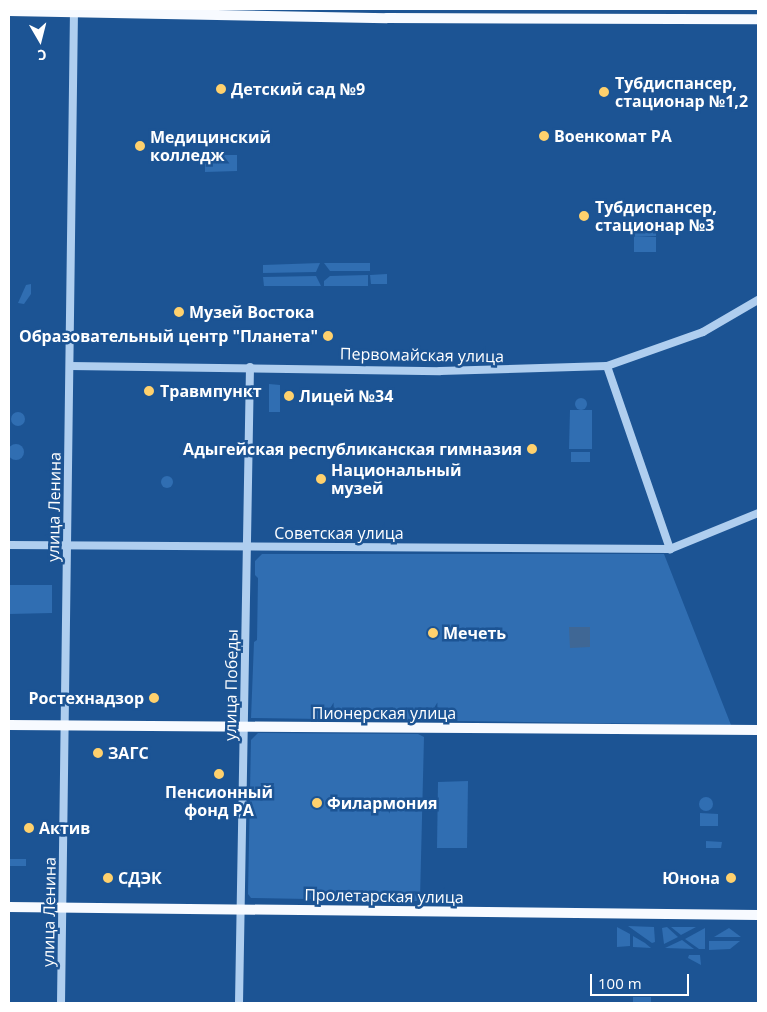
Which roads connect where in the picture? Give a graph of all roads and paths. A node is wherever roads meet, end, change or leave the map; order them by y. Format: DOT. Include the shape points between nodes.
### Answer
graph roads {
  1 [pos="9,11"];
  2 [pos="74,11"];
  3 [pos="758,19"];
  4 [pos="758,300"];
  5 [pos="70,366"];
  6 [pos="607,366"];
  7 [pos="250,367"];
  8 [pos="758,513"];
  9 [pos="9,545"];
  10 [pos="67,545"];
  11 [pos="248,547"];
  12 [pos="670,549"];
  13 [pos="9,725"];
  14 [pos="64,726"];
  15 [pos="244,727"];
  16 [pos="758,730"];
  17 [pos="9,907"];
  18 [pos="63,908"];
  19 [pos="241,909"];
  20 [pos="758,915"];
  21 [pos="61,1003"];
  22 [pos="239,1003"];
  1 -- 2 [label="main road"];
  2 -- 3 [label="main road" via="478,19"];
  2 -- 5 [label="street, улица Ленина"];
  4 -- 6 [label="street, Первомайская улица" via="703,332"];
  5 -- 7 [label="street, Первомайская улица"];
  5 -- 10 [label="street, улица Ленина"];
  6 -- 7 [label="street, Первомайская улица" via="530,370"];
  6 -- 12 [label="street"];
  7 -- 11 [label="street, улица Победы"];
  8 -- 12 [label="street"];
  9 -- 10 [label="street, Советская улица"];
  10 -- 11 [label="street, Советская улица"];
  10 -- 14 [label="street, улица Ленина"];
  11 -- 12 [label="street, Советская улица"];
  11 -- 15 [label="street, улица Победы"];
  13 -- 14 [label="main road, Пионерская улица"];
  14 -- 15 [label="main road, Пионерская улица"];
  14 -- 18 [label="street, улица Ленина"];
  15 -- 16 [label="main road, Пионерская улица"];
  15 -- 19 [label="street, улица Победы"];
  17 -- 18 [label="main road, Пролетарская улица"];
  18 -- 19 [label="main road, Пролетарская улица"];
  18 -- 21 [label="street, улица Ленина"];
  19 -- 20 [label="main road, Пролетарская улица"];
  19 -- 22 [label="street, улица Победы"];
}
